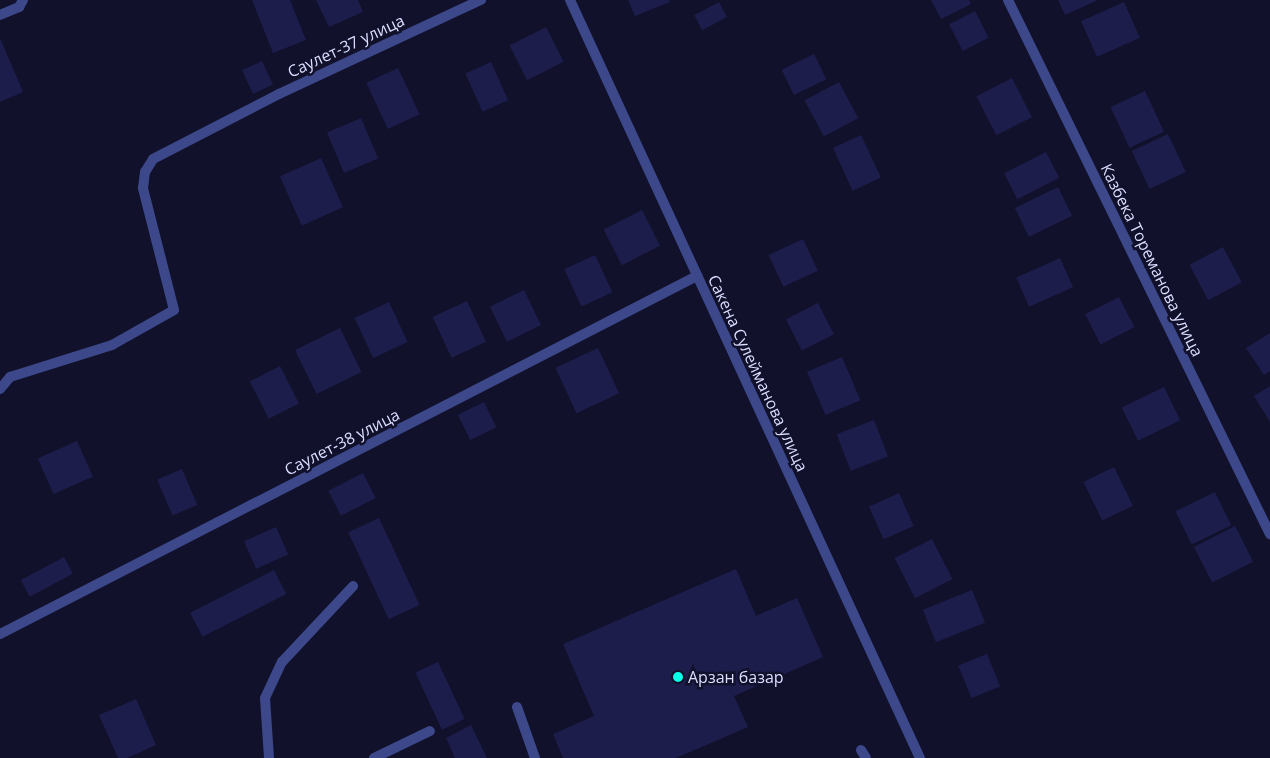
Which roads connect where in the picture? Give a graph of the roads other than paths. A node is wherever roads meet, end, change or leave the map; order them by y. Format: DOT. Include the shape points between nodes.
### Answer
graph roads {
  1 [pos="23,0"];
  2 [pos="481,0"];
  3 [pos="570,0"];
  4 [pos="1008,0"];
  5 [pos="0,15"];
  6 [pos="697,276"];
  7 [pos="0,389"];
  8 [pos="1270,534"];
  9 [pos="353,586"];
  10 [pos="0,634"];
  11 [pos="517,707"];
  12 [pos="430,731"];
  13 [pos="269,758"];
  14 [pos="374,758"];
  15 [pos="535,758"];
  16 [pos="920,758"];
  1 -- 5 [label="street" via="19,7"];
  2 -- 7 [label="street, Саулет-37 улица" via="279,94 153,159 145,172 143,188 174,310 112,345 10,377"];
  3 -- 6 [label="street, Сакена Сулейманова улица"];
  4 -- 8 [label="street, Казбека Тореманова улица"];
  6 -- 10 [label="street, Саулет-38 улица"];
  6 -- 16 [label="street, Сакена Сулейманова улица"];
  9 -- 13 [label="street" via="282,662 265,698"];
  11 -- 15 [label="street"];
  12 -- 14 [label="street"];
}
